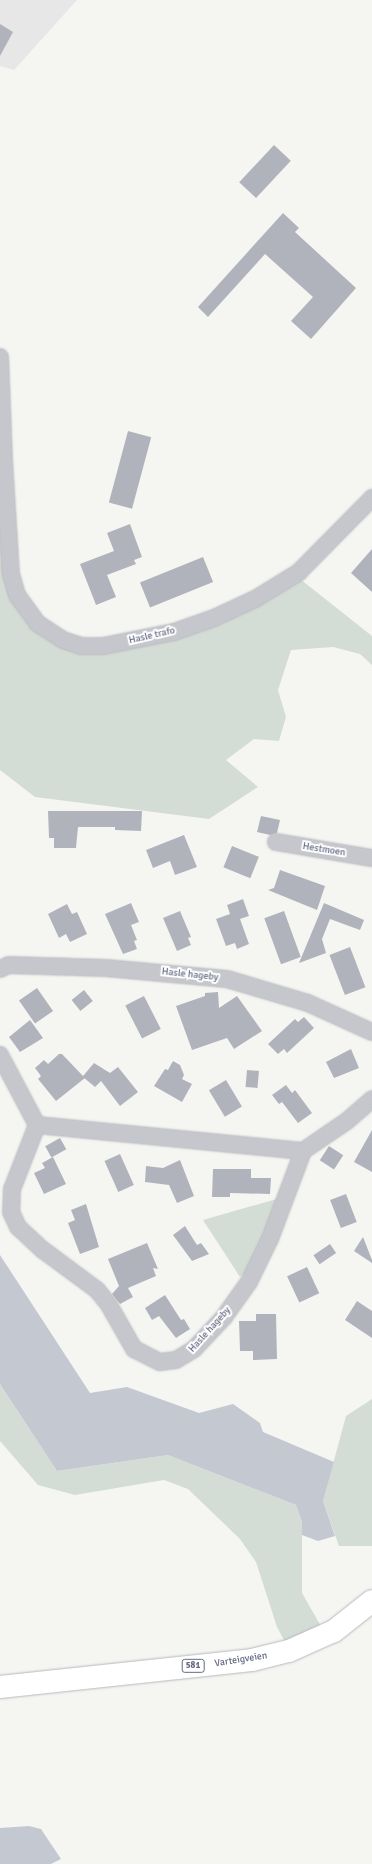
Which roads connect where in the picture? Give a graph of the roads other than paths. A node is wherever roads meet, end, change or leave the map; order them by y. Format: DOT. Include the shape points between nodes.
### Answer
graph roads {
  1 [pos="0,357"];
  2 [pos="2,457"];
  3 [pos="2,490"];
  4 [pos="372,498"];
  5 [pos="276,842"];
  6 [pos="372,858"];
  7 [pos="0,969"];
  8 [pos="372,1032"];
  9 [pos="0,1055"];
  10 [pos="372,1100"];
  11 [pos="37,1125"];
  12 [pos="303,1150"];
  13 [pos="372,1601"];
  14 [pos="0,1688"];
  1 -- 2 [label="street, Hasle trafo" via="3,376"];
  2 -- 3 [label="street, Hasle trafo"];
  3 -- 4 [label="street, Hasle trafo" via="11,574 17,595 37,623 63,640 81,646 103,646 174,632 214,618 278,587 324,549"];
  5 -- 6 [label="street, Hestmoen"];
  7 -- 8 [label="street, Hasle hageby" via="9,965 113,968 228,979 308,1003"];
  9 -- 11 [label="street"];
  10 -- 12 [label="street" via="347,1121"];
  11 -- 12 [label="street"];
  11 -- 12 [label="street, Hasle hageby" via="12,1189 11,1212 18,1227 43,1250 97,1290 109,1305 134,1349 160,1362 176,1360 194,1349 224,1317 249,1282 270,1239"];
  13 -- 14 [label="main road, Varteigveien / 581" via="334,1631 289,1651 252,1660"];
}
